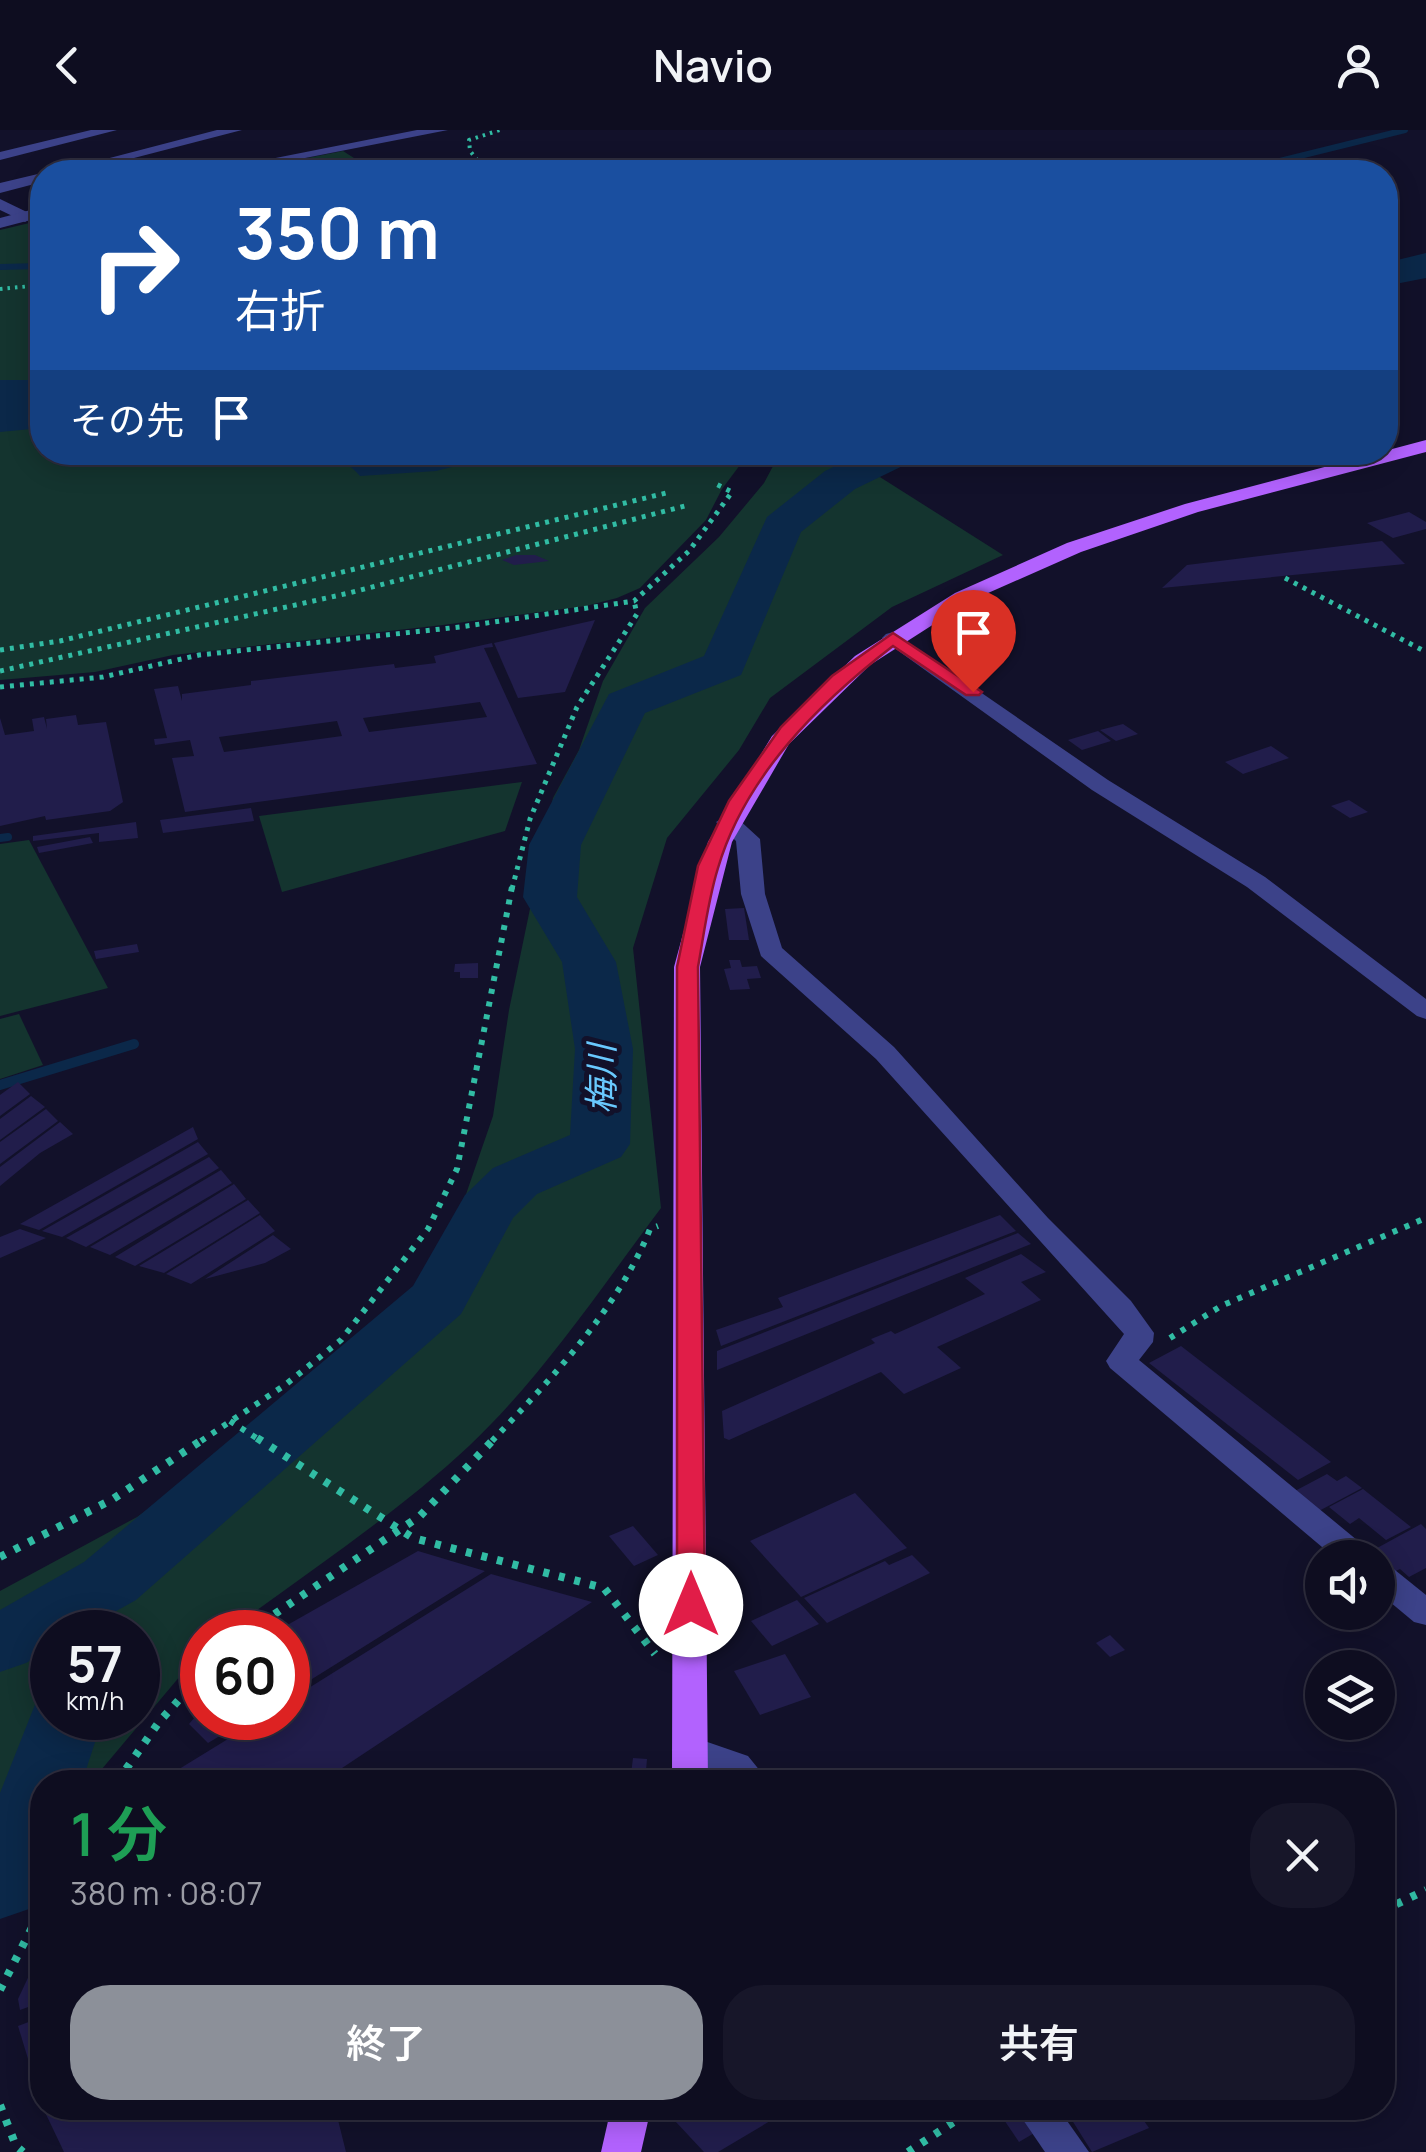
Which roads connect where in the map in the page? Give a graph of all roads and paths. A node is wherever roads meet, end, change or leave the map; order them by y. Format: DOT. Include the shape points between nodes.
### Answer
graph roads {
  1 [pos="110,130"];
  2 [pos="235,130"];
  3 [pos="441,130"];
  4 [pos="480,130"];
  5 [pos="500,130"];
  6 [pos="486,133"];
  7 [pos="0,156"];
  8 [pos="113,160"];
  9 [pos="277,160"];
  10 [pos="479,160"];
  11 [pos="30,181"];
  12 [pos="0,188"];
  13 [pos="0,204"];
  14 [pos="30,215"];
  15 [pos="24,217"];
  16 [pos="0,223"];
  17 [pos="30,286"];
  18 [pos="0,289"];
  19 [pos="1426,446"];
  20 [pos="1398,453"];
  21 [pos="1354,465"];
  22 [pos="716,484"];
  23 [pos="666,492"];
  24 [pos="685,506"];
  25 [pos="1285,578"];
  26 [pos="634,600"];
  27 [pos="893,638"];
  28 [pos="0,650"];
  29 [pos="1426,652"];
  30 [pos="0,671"];
  31 [pos="0,687"];
  32 [pos="728,822"];
  33 [pos="1426,1011"];
  34 [pos="691,1211"];
  35 [pos="1426,1218"];
  36 [pos="1134,1347"];
  37 [pos="230,1421"];
  38 [pos="399,1529"];
  39 [pos="1335,1540"];
  40 [pos="0,1558"];
  41 [pos="1395,1588"];
  42 [pos="280,1610"];
  43 [pos="1426,1613"];
  44 [pos="692,1675"];
  45 [pos="180,1699"];
  46 [pos="690,1766"];
  47 [pos="125,1770"];
  48 [pos="739,1770"];
  49 [pos="1426,1890"];
  50 [pos="1395,1905"];
  51 [pos="30,1931"];
  52 [pos="0,1990"];
  53 [pos="1,2109"];
  54 [pos="628,2120"];
  55 [pos="957,2120"];
  56 [pos="1044,2120"];
  57 [pos="23,2152"];
  58 [pos="620,2152"];
  59 [pos="908,2152"];
  60 [pos="1070,2152"];
  1 -- 7 [label="street"];
  2 -- 8 [label="street"];
  3 -- 9 [label="street"];
  4 -- 6 [label="path"];
  5 -- 6 [label="path"];
  6 -- 10 [label="path" via="468,144"];
  11 -- 12 [label="street"];
  13 -- 15 [label="street"];
  14 -- 15 [label="street"];
  15 -- 16 [label="street"];
  17 -- 18 [label="path"];
  19 -- 20 [label="main road"];
  21 -- 27 [label="main road" via="1088,540 979,587"];
  22 -- 26 [label="path" via="732,492 717,518"];
  23 -- 28 [label="path" via="361,570"];
  24 -- 30 [label="path" via="349,593"];
  25 -- 29 [label="path"];
  26 -- 31 [label="path" via="199,654 103,677"];
  26 -- 37 [label="path" via="636,614 577,706 530,819 456,1169 428,1229 341,1340"];
  27 -- 32 [label="main road" via="788,730"];
  27 -- 33 [label="street" via="1100,784 1256,882"];
  32 -- 34 [label="main road" via="708,866 687,967"];
  32 -- 36 [label="street" via="748,840 753,894 770,952 885,1053 1121,1308 1139,1333"];
  34 -- 38 [label="path" via="650,1229 638,1261 588,1331 515,1417 420,1516"];
  34 -- 44 [label="main road"];
  35 -- 36 [label="path" via="1222,1306 1146,1350"];
  36 -- 39 [label="street" via="1121,1361"];
  37 -- 38 [label="path"];
  37 -- 40 [label="path" via="114,1499"];
  38 -- 42 [label="path"];
  38 -- 44 [label="path" via="604,1588 660,1660"];
  41 -- 43 [label="street"];
  44 -- 46 [label="main road"];
  45 -- 47 [label="path"];
  46 -- 48 [label="street"];
  49 -- 50 [label="path"];
  51 -- 52 [label="path"];
  53 -- 57 [label="path"];
  54 -- 58 [label="main road"];
  55 -- 59 [label="path"];
  56 -- 60 [label="street"];
}
